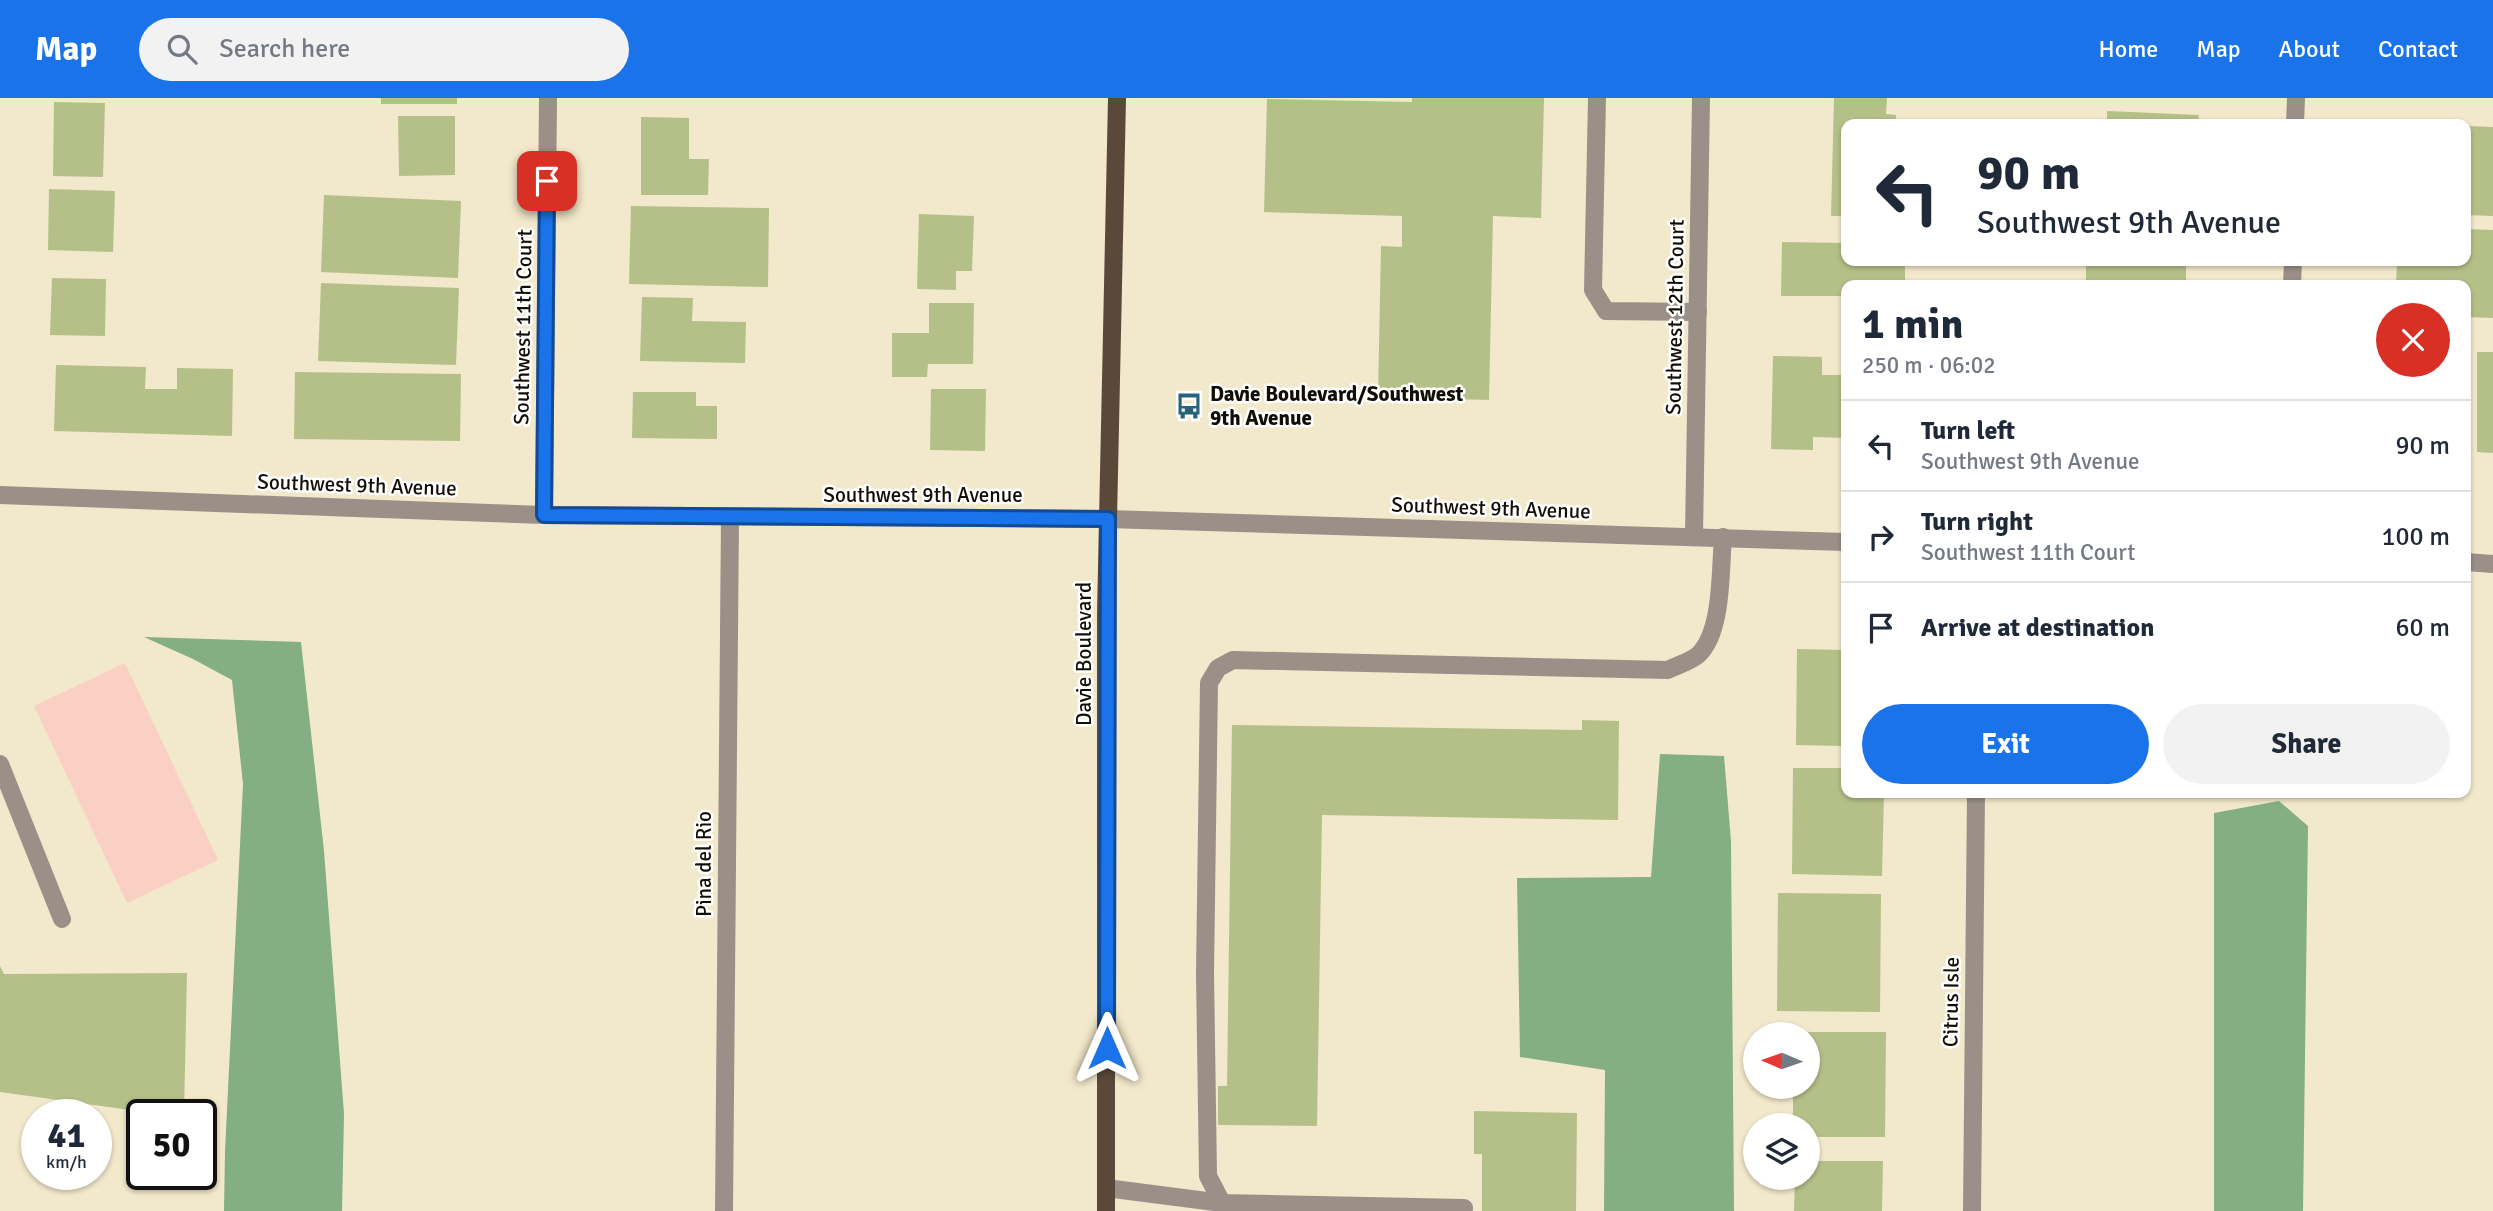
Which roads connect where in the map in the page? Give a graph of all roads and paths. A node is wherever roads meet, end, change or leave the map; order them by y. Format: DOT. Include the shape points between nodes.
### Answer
graph roads {
  1 [pos="548,98"];
  2 [pos="1117,98"];
  3 [pos="1597,98"];
  4 [pos="1701,98"];
  5 [pos="2296,98"];
  6 [pos="2295,119"];
  7 [pos="1698,312"];
  8 [pos="0,495"];
  9 [pos="544,515"];
  10 [pos="730,516"];
  11 [pos="1108,519"];
  12 [pos="1694,536"];
  13 [pos="1723,537"];
  14 [pos="1841,542"];
  15 [pos="2471,562"];
  16 [pos="2493,564"];
  17 [pos="0,764"];
  18 [pos="1976,798"];
  19 [pos="62,919"];
  20 [pos="1106,1188"];
  21 [pos="1222,1207"];
  22 [pos="1464,1209"];
  23 [pos="724,1211"];
  24 [pos="1107,1211"];
  25 [pos="1972,1211"];
  1 -- 9 [label="street, Southwest 11th Court"];
  2 -- 11 [label="main road, Davie Boulevard"];
  3 -- 7 [label="street" via="1593,290 1606,311"];
  4 -- 7 [label="street, Southwest 12th Court"];
  5 -- 6 [label="street"];
  7 -- 12 [label="street, Southwest 12th Court"];
  8 -- 9 [label="street, Southwest 9th Avenue"];
  9 -- 10 [label="street, Southwest 9th Avenue"];
  10 -- 11 [label="street, Southwest 9th Avenue"];
  10 -- 23 [label="street, Pina del Rio"];
  11 -- 12 [label="street, Southwest 9th Avenue"];
  11 -- 20 [label="main road, Davie Boulevard"];
  12 -- 13 [label="street, Southwest 9th Avenue"];
  13 -- 14 [label="street, Southwest 9th Avenue"];
  13 -- 21 [label="street" via="1710,639 1697,656 1668,670 1233,660 1218,668 1209,683 1205,973 1208,1177"];
  15 -- 16 [label="street"];
  17 -- 19 [label="street"];
  18 -- 25 [label="street, Citrus Isle"];
  20 -- 21 [label="street"];
  20 -- 24 [label="main road, Davie Boulevard"];
  21 -- 22 [label="street"];
}
